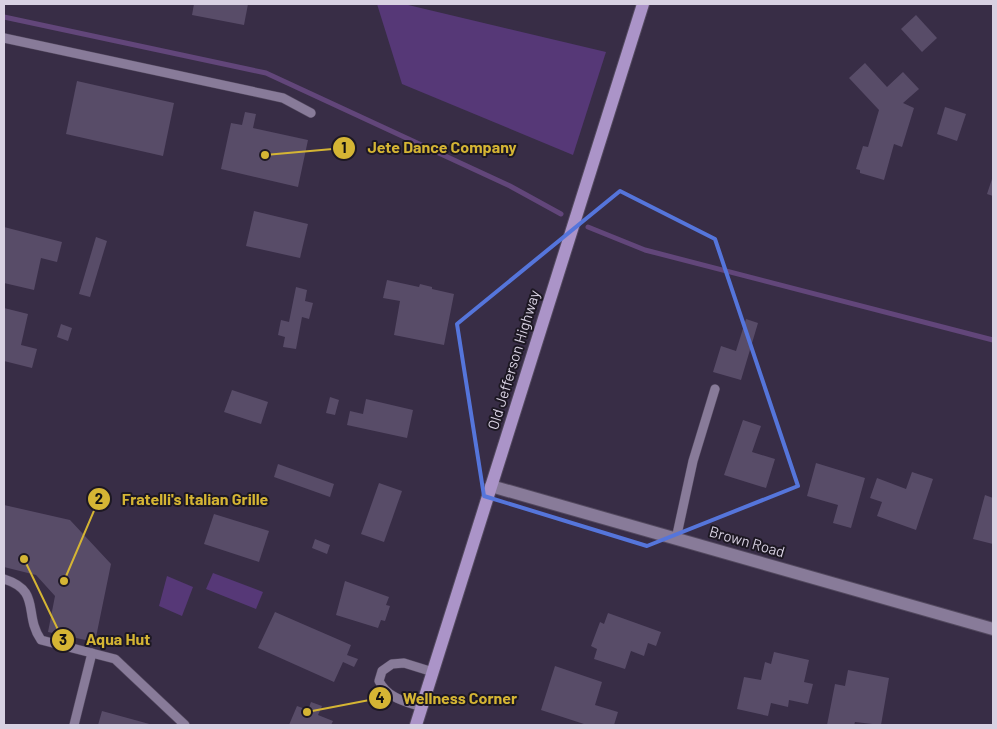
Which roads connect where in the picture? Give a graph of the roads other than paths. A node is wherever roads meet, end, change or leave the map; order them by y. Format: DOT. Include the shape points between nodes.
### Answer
graph roads {
  1 [pos="643,4"];
  2 [pos="4,38"];
  3 [pos="311,113"];
  4 [pos="715,389"];
  5 [pos="491,486"];
  6 [pos="676,539"];
  7 [pos="4,579"];
  8 [pos="993,629"];
  9 [pos="92,653"];
  10 [pos="432,672"];
  11 [pos="421,707"];
  12 [pos="74,725"];
  13 [pos="185,725"];
  14 [pos="416,725"];
  1 -- 5 [label="main road, Old Jefferson Highway"];
  2 -- 3 [label="lane" via="283,98"];
  4 -- 6 [label="lane" via="693,461"];
  5 -- 6 [label="street, Brown Road"];
  5 -- 10 [label="main road, Old Jefferson Highway"];
  6 -- 8 [label="street, Brown Road"];
  7 -- 9 [label="lane" via="28,594 34,627 42,640"];
  9 -- 12 [label="lane"];
  9 -- 13 [label="lane" via="115,659"];
  10 -- 11 [label="main road, Old Jefferson Highway"];
  10 -- 11 [label="lane" via="404,663 392,664 382,671 379,681 384,690 395,698"];
  11 -- 14 [label="main road, Old Jefferson Highway"];
}
